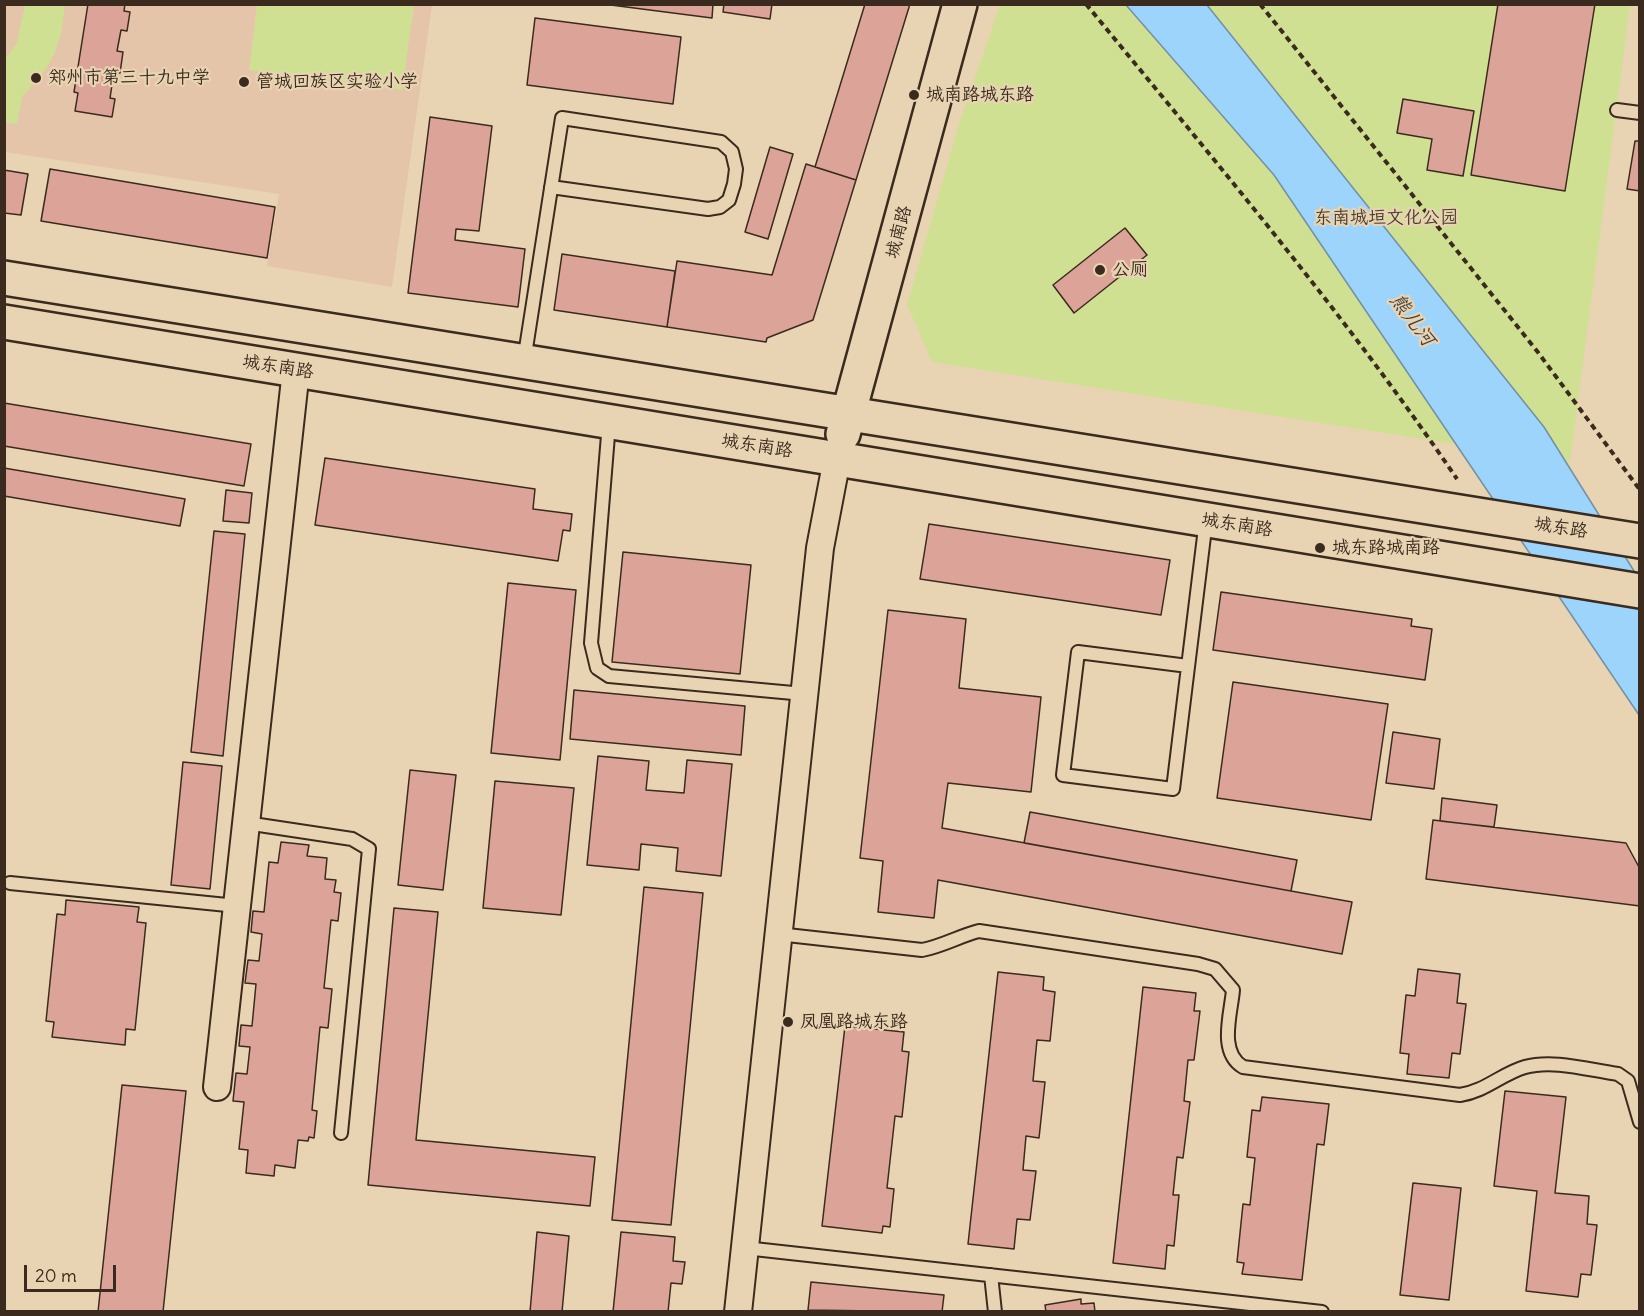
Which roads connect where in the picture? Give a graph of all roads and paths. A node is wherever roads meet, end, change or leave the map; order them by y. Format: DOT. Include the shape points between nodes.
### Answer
graph roads {
  1 [pos="960,4"];
  2 [pos="1086,4"];
  3 [pos="1260,4"];
  4 [pos="1617,110"];
  5 [pos="1640,113"];
  6 [pos="551,187"];
  7 [pos="4,278"];
  8 [pos="4,322"];
  9 [pos="524,362"];
  10 [pos="296,370"];
  11 [pos="849,414"];
  12 [pos="609,421"];
  13 [pos="837,459"];
  14 [pos="1640,490"];
  15 [pos="1482,516"];
  16 [pos="1206,520"];
  17 [pos="1640,541"];
  18 [pos="1640,591"];
  19 [pos="1188,666"];
  20 [pos="804,694"];
  21 [pos="246,824"];
  22 [pos="10,883"];
  23 [pos="237,906"];
  24 [pos="778,934"];
  25 [pos="217,1086"];
  26 [pos="1640,1122"];
  27 [pos="341,1133"];
  28 [pos="745,1248"];
  29 [pos="991,1275"];
  30 [pos="738,1311"];
  31 [pos="995,1311"];
  32 [pos="1323,1311"];
  1 -- 11 [label="main road, 城南路"];
  2 -- 15 [label="path" via="1290,253 1413,415"];
  3 -- 14 [label="path" via="1537,351"];
  4 -- 5 [label="lane"];
  6 -- 6 [label="lane" via="562,118 721,142 732,152 736,169 729,200 708,209"];
  6 -- 9 [label="lane"];
  7 -- 9 [label="main road"];
  8 -- 10 [label="main road, 城东南路"];
  9 -- 11 [label="main road"];
  10 -- 12 [label="main road, 城东南路"];
  10 -- 21 [label="street"];
  11 -- 13 [label="main road, 城南路"];
  11 -- 15 [label="main road"];
  12 -- 13 [label="main road, 城东南路"];
  12 -- 20 [label="lane" via="591,643 597,668 609,676"];
  13 -- 16 [label="main road, 城东南路"];
  13 -- 20 [label="street" via="820,548"];
  15 -- 17 [label="main road, 城东路"];
  16 -- 18 [label="main road, 城东南路"];
  16 -- 19 [label="lane"];
  19 -- 19 [label="lane" via="1173,789 1063,775 1078,652"];
  20 -- 24 [label="street"];
  21 -- 23 [label="street"];
  21 -- 27 [label="lane" via="352,839 369,849"];
  22 -- 23 [label="lane"];
  23 -- 25 [label="street"];
  24 -- 26 [label="lane" via="922,950 979,932 1198,964 1215,969 1233,990 1228,1048 1234,1062 1243,1067 1460,1095 1478,1092 1522,1068 1539,1064 1618,1074 1628,1081"];
  24 -- 28 [label="street"];
  28 -- 29 [label="lane"];
  28 -- 30 [label="street"];
  29 -- 31 [label="lane"];
  29 -- 32 [label="lane"];
}
